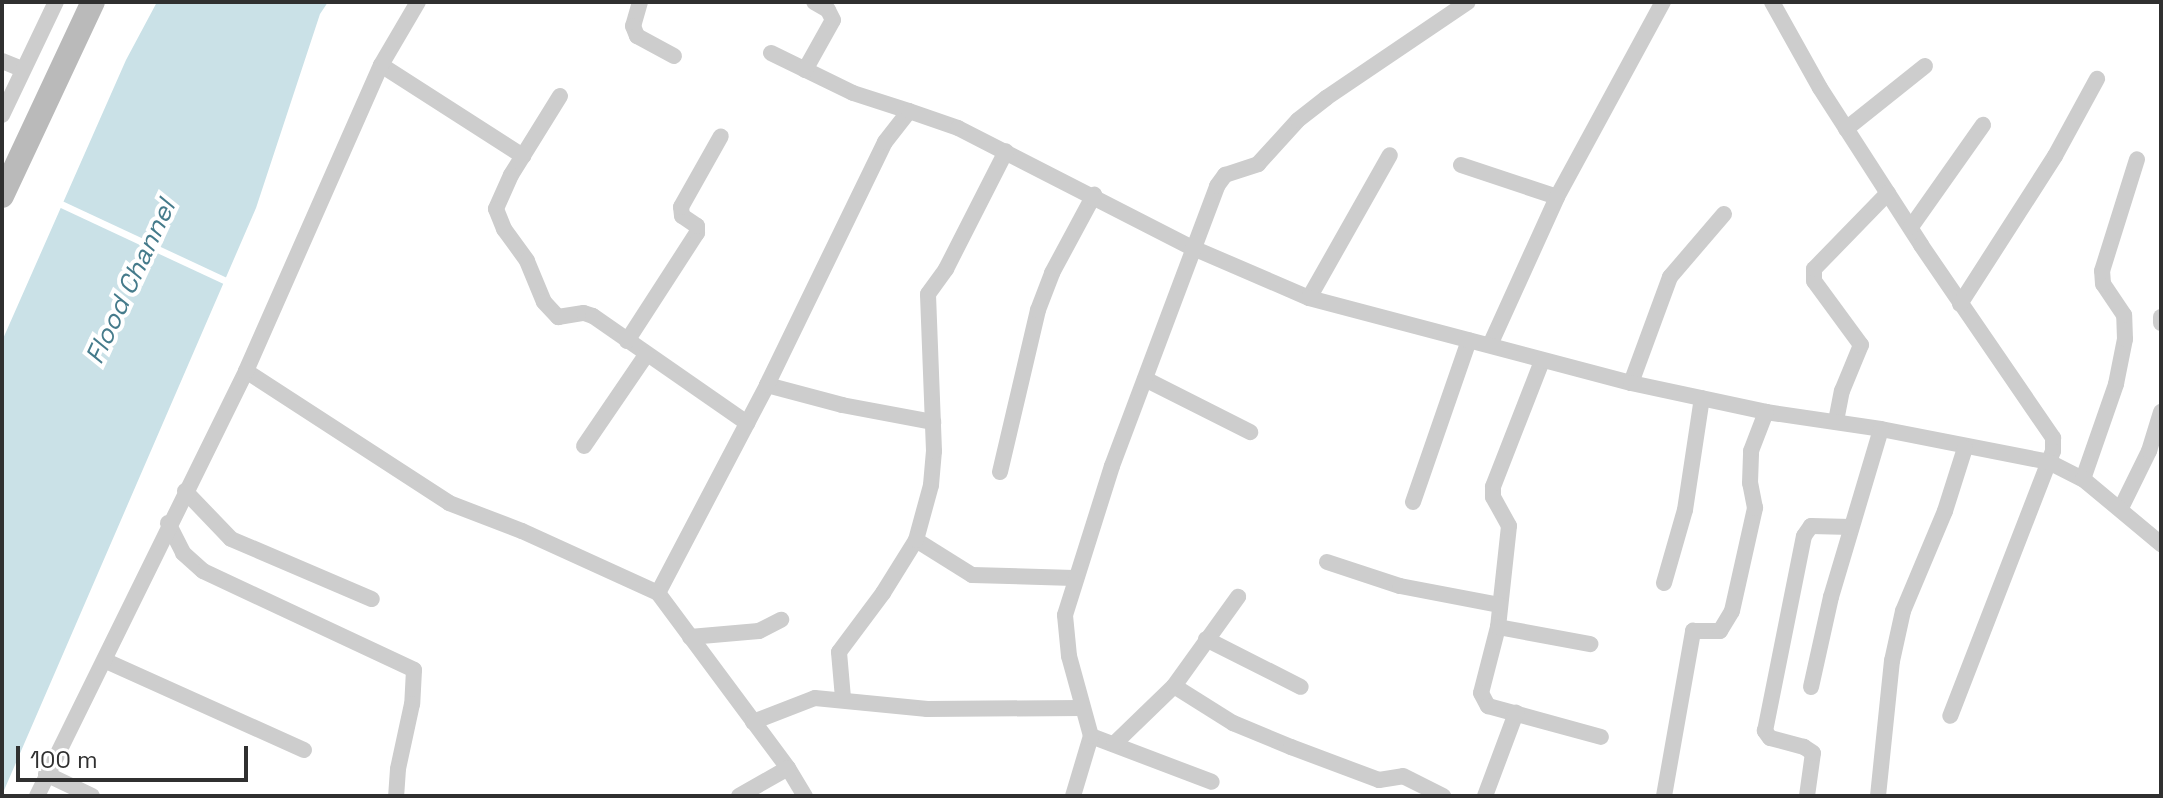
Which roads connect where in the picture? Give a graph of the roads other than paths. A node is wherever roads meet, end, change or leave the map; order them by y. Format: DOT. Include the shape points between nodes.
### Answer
graph roads {
  1 [pos="56,2"];
  2 [pos="93,2"];
  3 [pos="418,2"];
  4 [pos="640,2"];
  5 [pos="814,2"];
  6 [pos="1468,2"];
  7 [pos="1663,2"];
  8 [pos="1772,2"];
  9 [pos="771,53"];
  10 [pos="674,56"];
  11 [pos="2,61"];
  12 [pos="381,65"];
  13 [pos="1925,66"];
  14 [pos="22,69"];
  15 [pos="805,70"];
  16 [pos="2097,79"];
  17 [pos="560,96"];
  18 [pos="909,111"];
  19 [pos="2,115"];
  20 [pos="1983,125"];
  21 [pos="1846,129"];
  22 [pos="721,136"];
  23 [pos="1006,151"];
  24 [pos="1390,155"];
  25 [pos="523,156"];
  26 [pos="2137,159"];
  27 [pos="1461,165"];
  28 [pos="1888,193"];
  29 [pos="1094,195"];
  30 [pos="2,196"];
  31 [pos="1557,197"];
  32 [pos="1724,214"];
  33 [pos="1911,227"];
  34 [pos="1193,248"];
  35 [pos="1309,298"];
  36 [pos="1960,304"];
  37 [pos="2161,317"];
  38 [pos="2161,323"];
  39 [pos="1469,340"];
  40 [pos="627,341"];
  41 [pos="1490,345"];
  42 [pos="646,355"];
  43 [pos="1542,361"];
  44 [pos="246,371"];
  45 [pos="1145,379"];
  46 [pos="1631,383"];
  47 [pos="767,385"];
  48 [pos="1702,398"];
  49 [pos="1766,412"];
  50 [pos="2161,412"];
  51 [pos="1836,421"];
  52 [pos="933,422"];
  53 [pos="747,423"];
  54 [pos="1881,429"];
  55 [pos="1250,432"];
  56 [pos="584,446"];
  57 [pos="1965,448"];
  58 [pos="2049,462"];
  59 [pos="1000,472"];
  60 [pos="2083,479"];
  61 [pos="185,491"];
  62 [pos="1413,502"];
  63 [pos="2121,508"];
  64 [pos="168,523"];
  65 [pos="1851,527"];
  66 [pos="916,540"];
  67 [pos="2161,544"];
  68 [pos="1327,562"];
  69 [pos="1074,578"];
  70 [pos="1664,583"];
  71 [pos="658,593"];
  72 [pos="1238,597"];
  73 [pos="372,599"];
  74 [pos="1500,605"];
  75 [pos="781,620"];
  76 [pos="1498,627"];
  77 [pos="690,637"];
  78 [pos="1206,639"];
  79 [pos="1590,644"];
  80 [pos="106,661"];
  81 [pos="1174,686"];
  82 [pos="1301,687"];
  83 [pos="1811,687"];
  84 [pos="843,698"];
  85 [pos="1082,708"];
  86 [pos="1516,713"];
  87 [pos="1950,716"];
  88 [pos="753,722"];
  89 [pos="1091,736"];
  90 [pos="1601,737"];
  91 [pos="1114,744"];
  92 [pos="304,750"];
  93 [pos="788,768"];
  94 [pos="46,774"];
  95 [pos="1212,782"];
  96 [pos="1488,795"];
  97 [pos="37,796"];
  98 [pos="92,796"];
  99 [pos="396,796"];
  100 [pos="739,796"];
  101 [pos="805,796"];
  102 [pos="1073,796"];
  103 [pos="1443,796"];
  104 [pos="1664,796"];
  105 [pos="1807,796"];
  106 [pos="1878,796"];
  1 -- 14 [label="street"];
  2 -- 30 [label="main road"];
  3 -- 12 [label="street"];
  4 -- 10 [label="street" via="634,32"];
  5 -- 15 [label="street" via="833,20"];
  6 -- 34 [label="street" via="1308,111 1251,169 1225,175"];
  7 -- 31 [label="street"];
  8 -- 21 [label="street"];
  9 -- 15 [label="street"];
  11 -- 14 [label="street"];
  12 -- 25 [label="street"];
  12 -- 44 [label="street"];
  13 -- 21 [label="street"];
  14 -- 19 [label="street"];
  15 -- 18 [label="street"];
  16 -- 36 [label="street" via="2055,156"];
  17 -- 25 [label="street"];
  18 -- 23 [label="street" via="937,118"];
  18 -- 47 [label="street" via="885,142"];
  20 -- 33 [label="street"];
  21 -- 28 [label="street"];
  22 -- 40 [label="street" via="681,207 697,233"];
  23 -- 29 [label="street"];
  23 -- 52 [label="street" via="928,294"];
  24 -- 35 [label="street"];
  25 -- 40 [label="street" via="496,209 544,302 558,317 593,316"];
  26 -- 60 [label="street" via="2102,271 2103,284 2124,315 2125,339 2116,384"];
  27 -- 31 [label="street"];
  28 -- 33 [label="street"];
  28 -- 51 [label="street" via="1814,269 1814,281 1861,345"];
  29 -- 34 [label="street"];
  29 -- 59 [label="street" via="1041,301"];
  31 -- 41 [label="street"];
  32 -- 46 [label="street" via="1670,277"];
  33 -- 36 [label="street"];
  34 -- 35 [label="street"];
  34 -- 45 [label="street"];
  35 -- 39 [label="street"];
  36 -- 58 [label="street" via="2053,438"];
  37 -- 38 [label="street"];
  39 -- 41 [label="street"];
  39 -- 62 [label="street"];
  40 -- 42 [label="street"];
  41 -- 43 [label="street"];
  42 -- 53 [label="street"];
  42 -- 56 [label="street"];
  43 -- 46 [label="street"];
  43 -- 74 [label="street" via="1493,487 1509,526"];
  44 -- 61 [label="street"];
  44 -- 71 [label="street" via="449,503"];
  45 -- 55 [label="street"];
  45 -- 69 [label="street"];
  46 -- 48 [label="street"];
  47 -- 52 [label="street"];
  47 -- 53 [label="street"];
  48 -- 49 [label="street"];
  48 -- 70 [label="street" via="1685,510"];
  49 -- 51 [label="street"];
  49 -- 104 [label="street" via="1751,451 1755,508 1732,611 1720,631 1693,631"];
  50 -- 63 [label="street"];
  51 -- 54 [label="street"];
  52 -- 66 [label="street" via="931,485"];
  53 -- 71 [label="street"];
  54 -- 57 [label="street"];
  54 -- 65 [label="street"];
  57 -- 58 [label="street"];
  57 -- 106 [label="street" via="1900,622"];
  58 -- 60 [label="street"];
  58 -- 87 [label="street"];
  60 -- 63 [label="street"];
  61 -- 64 [label="street"];
  61 -- 73 [label="street" via="231,539"];
  63 -- 67 [label="street"];
  64 -- 80 [label="street"];
  64 -- 99 [label="street" via="183,553 203,571 414,670"];
  65 -- 83 [label="street"];
  65 -- 105 [label="street" via="1811,526 1804,536 1765,731 1770,738 1813,753"];
  66 -- 69 [label="street" via="972,575"];
  66 -- 84 [label="street" via="839,652"];
  68 -- 74 [label="street" via="1400,586"];
  69 -- 85 [label="street" via="1064,627"];
  71 -- 77 [label="street"];
  72 -- 78 [label="street"];
  74 -- 76 [label="street"];
  75 -- 77 [label="street" via="759,631"];
  76 -- 79 [label="street"];
  76 -- 86 [label="street" via="1481,693 1488,706"];
  77 -- 88 [label="street"];
  78 -- 81 [label="street"];
  78 -- 82 [label="street"];
  80 -- 92 [label="street"];
  80 -- 94 [label="street"];
  81 -- 91 [label="street"];
  81 -- 103 [label="street" via="1262,735 1379,780 1403,776"];
  84 -- 85 [label="street" via="907,708"];
  84 -- 88 [label="street" via="801,702"];
  85 -- 89 [label="street"];
  86 -- 90 [label="street"];
  86 -- 96 [label="street"];
  88 -- 93 [label="street"];
  89 -- 91 [label="street"];
  89 -- 102 [label="street"];
  91 -- 95 [label="street"];
  93 -- 100 [label="street"];
  93 -- 101 [label="street"];
  94 -- 97 [label="street"];
  94 -- 98 [label="street"];
}
